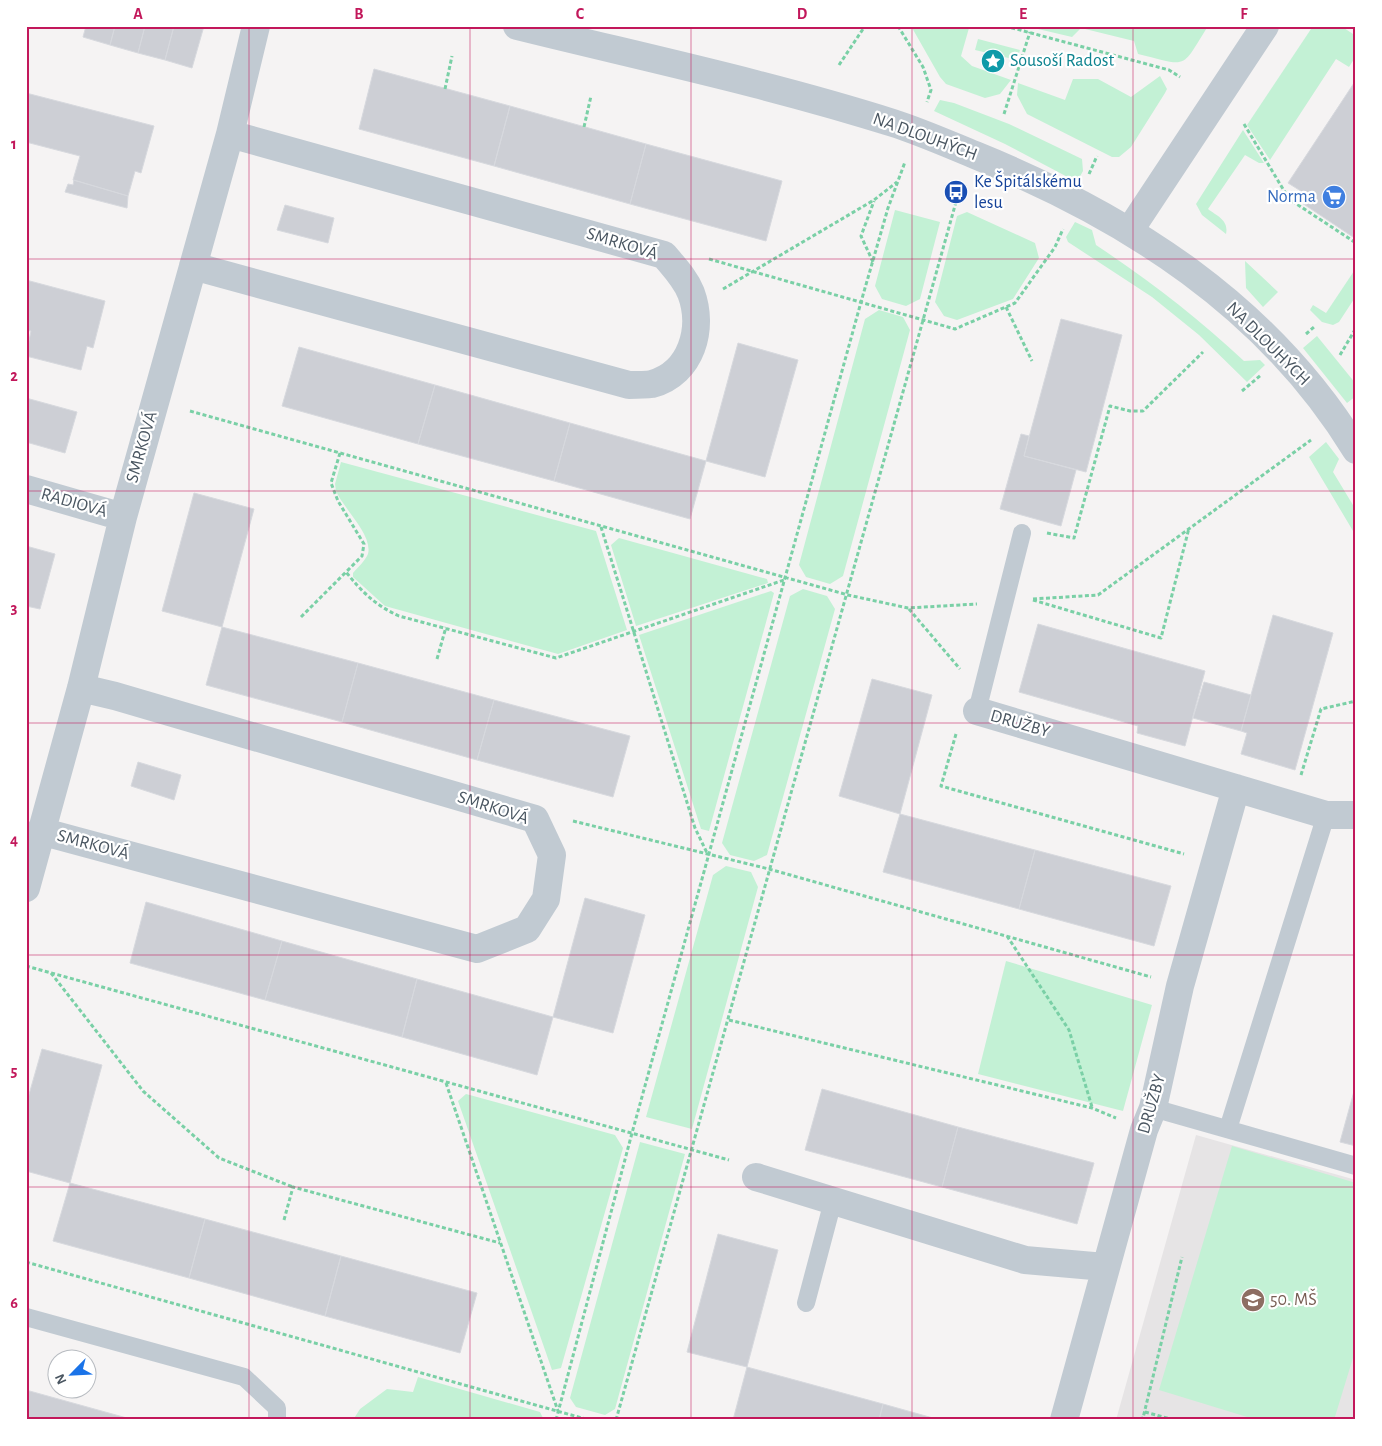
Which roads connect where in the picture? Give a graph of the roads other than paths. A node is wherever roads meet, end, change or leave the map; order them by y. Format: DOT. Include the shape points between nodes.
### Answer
graph roads {
  1 [pos="256,26"];
  2 [pos="517,26"];
  3 [pos="1265,26"];
  4 [pos="230,134"];
  5 [pos="1130,230"];
  6 [pos="193,266"];
  7 [pos="1356,450"];
  8 [pos="26,489"];
  9 [pos="123,517"];
  10 [pos="1022,533"];
  11 [pos="81,688"];
  12 [pos="979,702"];
  13 [pos="1236,788"];
  14 [pos="1326,814"];
  15 [pos="1356,815"];
  16 [pos="40,831"];
  17 [pos="26,888"];
  18 [pos="1149,1119"];
  19 [pos="1228,1129"];
  20 [pos="1356,1166"];
  21 [pos="756,1177"];
  22 [pos="833,1201"];
  23 [pos="1105,1267"];
  24 [pos="806,1303"];
  25 [pos="26,1317"];
  26 [pos="277,1420"];
  27 [pos="1064,1420"];
  1 -- 4 [label="street, SMRKOVÁ"];
  2 -- 5 [label="street, NA DLOUHÝCH" via="802,97 892,123 1018,173"];
  3 -- 5 [label="street"];
  4 -- 6 [label="street, SMRKOVÁ"];
  4 -- 6 [label="street, SMRKOVÁ" via="664,256 681,275 690,292 697,333 689,355 672,374 652,384 629,385"];
  5 -- 7 [label="street, NA DLOUHÝCH" via="1206,284 1253,324 1304,377"];
  6 -- 9 [label="street, SMRKOVÁ"];
  8 -- 9 [label="street, RADIOVÁ"];
  9 -- 11 [label="street, SMRKOVÁ"];
  10 -- 12 [label="lane"];
  11 -- 16 [label="street, SMRKOVÁ"];
  11 -- 16 [label="street, SMRKOVÁ" via="535,819 552,855 546,899 527,929 477,950"];
  12 -- 13 [label="street, DRUŽBY"];
  13 -- 14 [label="street, DRUŽBY"];
  13 -- 18 [label="street, DRUŽBY" via="1180,986"];
  14 -- 15 [label="street, DRUŽBY"];
  14 -- 19 [label="lane"];
  16 -- 17 [label="street, SMRKOVÁ"];
  18 -- 19 [label="lane"];
  18 -- 23 [label="street, DRUŽBY"];
  19 -- 20 [label="lane"];
  21 -- 22 [label="street"];
  22 -- 23 [label="street" via="1025,1260"];
  22 -- 24 [label="lane"];
  23 -- 27 [label="street, DRUŽBY"];
  25 -- 26 [label="lane" via="244,1377 277,1408"];
}
